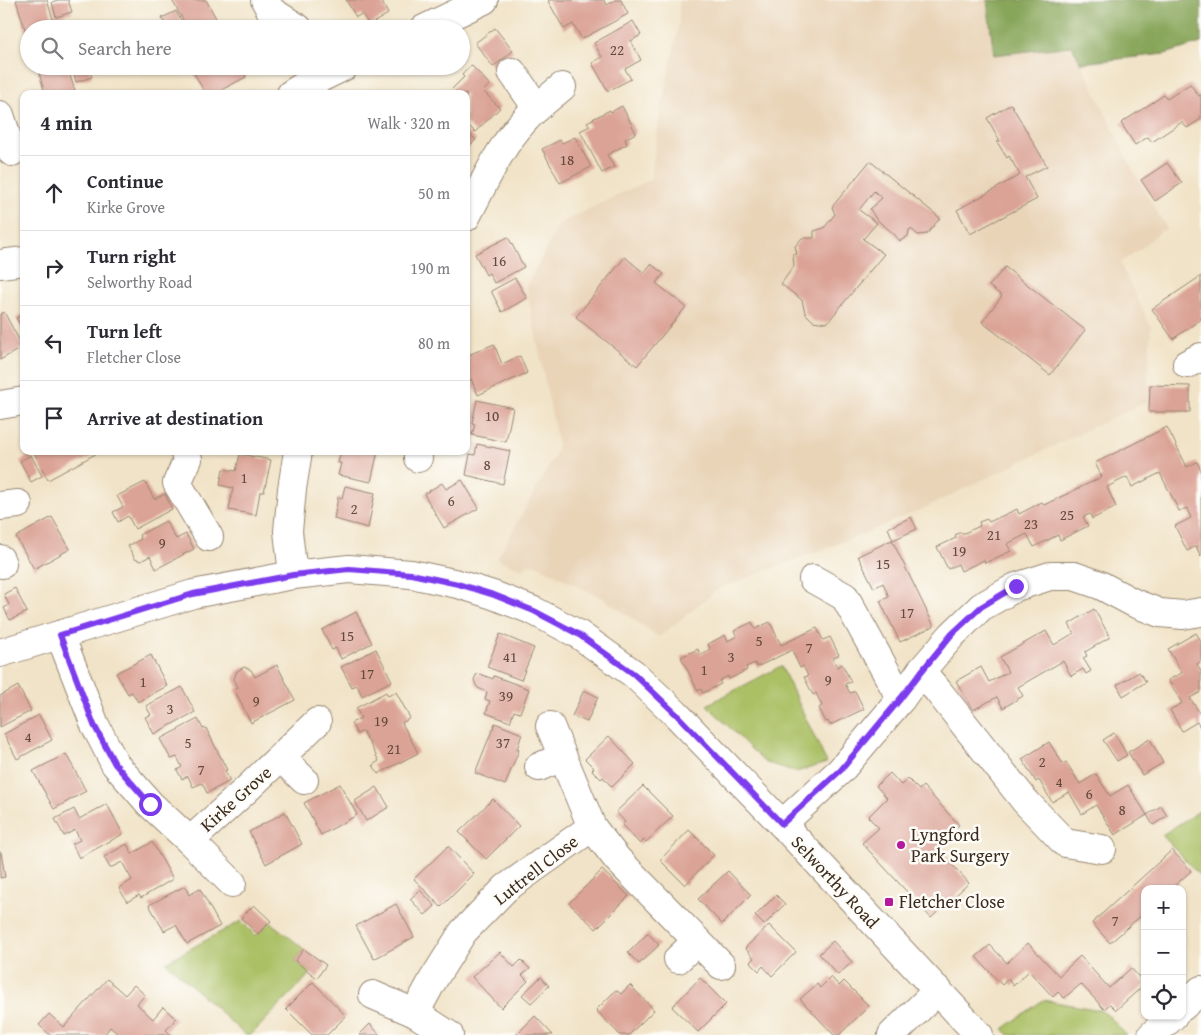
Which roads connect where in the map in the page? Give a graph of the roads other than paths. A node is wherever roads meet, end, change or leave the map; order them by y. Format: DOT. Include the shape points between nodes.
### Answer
graph roads {
  1 [pos="265,0"];
  2 [pos="484,0"];
  3 [pos="285,20"];
  4 [pos="443,20"];
  5 [pos="512,72"];
  6 [pos="327,75"];
  7 [pos="562,87"];
  8 [pos="297,90"];
  9 [pos="537,108"];
  10 [pos="0,115"];
  11 [pos="12,152"];
  12 [pos="470,209"];
  13 [pos="20,262"];
  14 [pos="0,264"];
  15 [pos="20,402"];
  16 [pos="0,405"];
  17 [pos="186,455"];
  18 [pos="297,455"];
  19 [pos="209,537"];
  20 [pos="293,575"];
  21 [pos="813,579"];
  22 [pos="1201,612"];
  23 [pos="60,635"];
  24 [pos="0,653"];
  25 [pos="921,672"];
  26 [pos="901,698"];
  27 [pos="318,722"];
  28 [pos="550,726"];
  29 [pos="281,758"];
  30 [pos="304,780"];
  31 [pos="782,824"];
  32 [pos="592,828"];
  33 [pos="190,841"];
  34 [pos="1102,849"];
  35 [pos="232,883"];
  36 [pos="721,965"];
  37 [pos="938,990"];
  38 [pos="1201,990"];
  39 [pos="373,995"];
  40 [pos="1186,1004"];
  41 [pos="415,1012"];
  42 [pos="1169,1020"];
  43 [pos="449,1035"];
  44 [pos="892,1035"];
  45 [pos="979,1035"];
  46 [pos="1152,1035"];
  1 -- 3 [label="street" via="271,11"];
  2 -- 4 [label="street"];
  5 -- 9 [label="street"];
  6 -- 8 [label="street"];
  7 -- 9 [label="street"];
  9 -- 12 [label="street" via="497,156"];
  10 -- 11 [label="street"];
  13 -- 14 [label="street"];
  15 -- 16 [label="street"];
  17 -- 19 [label="street" via="188,459 178,483"];
  18 -- 20 [label="street" via="288,532"];
  20 -- 23 [label="street, Selworthy Road" via="193,594"];
  20 -- 31 [label="street, Selworthy Road" via="349,569 411,574 458,584 534,611 578,634 634,674"];
  21 -- 26 [label="street" via="845,597"];
  22 -- 25 [label="street" via="1184,615 1160,613 1100,584 1074,576 1050,576 1016,586 981,607 952,634"];
  23 -- 24 [label="street, Selworthy Road"];
  23 -- 33 [label="street, Kirke Grove" via="94,725 115,764 150,804"];
  25 -- 26 [label="street"];
  25 -- 34 [label="street" via="1025,801 1066,842"];
  26 -- 31 [label="street" via="841,770"];
  27 -- 29 [label="street, Kirke Grove"];
  28 -- 32 [label="street, Luttrell Close" via="551,762"];
  29 -- 30 [label="street, Kirke Grove"];
  29 -- 33 [label="street, Kirke Grove"];
  31 -- 37 [label="street, Selworthy Road"];
  32 -- 36 [label="street, Luttrell Close" via="687,950"];
  32 -- 41 [label="street, Luttrell Close" via="506,888 464,932"];
  33 -- 35 [label="street, Kirke Grove"];
  37 -- 44 [label="street"];
  37 -- 45 [label="street, Selworthy Road"];
  38 -- 40 [label="street"];
  39 -- 41 [label="street"];
  41 -- 43 [label="street"];
  42 -- 46 [label="street"];
}
